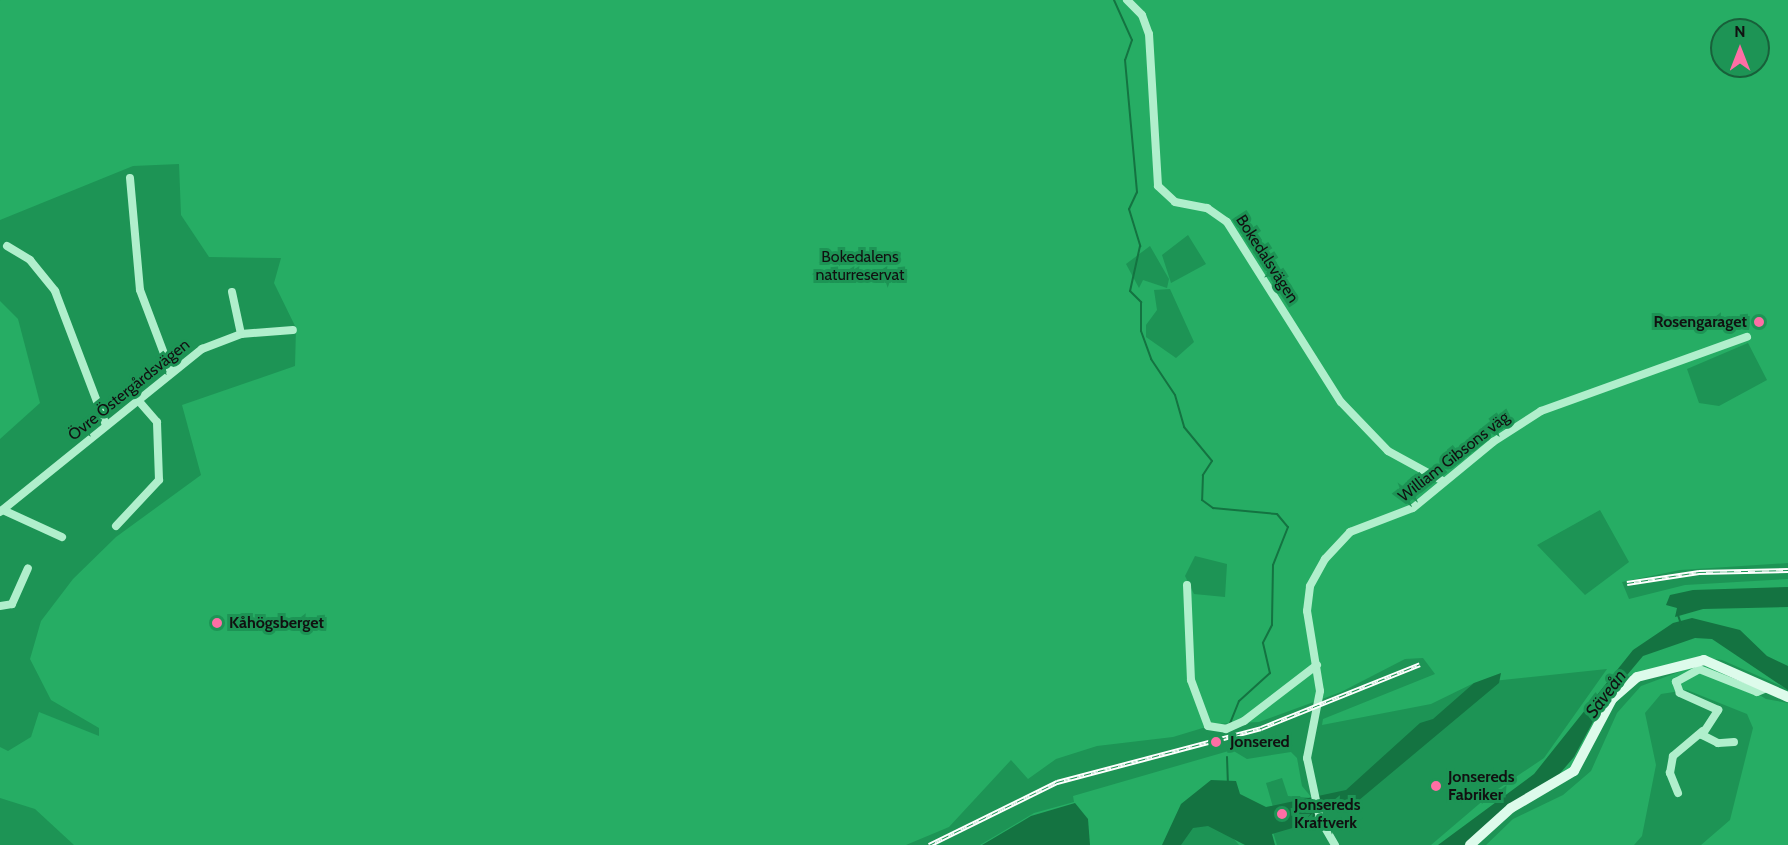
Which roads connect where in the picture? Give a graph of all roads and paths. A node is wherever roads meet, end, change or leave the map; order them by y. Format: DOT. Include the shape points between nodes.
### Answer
graph roads {
  1 [pos="1127,0"];
  2 [pos="130,178"];
  3 [pos="7,246"];
  4 [pos="232,292"];
  5 [pos="293,330"];
  6 [pos="241,334"];
  7 [pos="1747,337"];
  8 [pos="171,372"];
  9 [pos="138,400"];
  10 [pos="106,425"];
  11 [pos="1443,481"];
  12 [pos="2,511"];
  13 [pos="116,526"];
  14 [pos="62,537"];
  15 [pos="28,568"];
  16 [pos="1187,585"];
  17 [pos="0,606"];
  18 [pos="1317,665"];
  19 [pos="1767,688"];
  20 [pos="1788,697"];
  21 [pos="1702,731"];
  22 [pos="1734,742"];
  23 [pos="1678,793"];
  24 [pos="1335,845"];
  25 [pos="1470,845"];
  1 -- 11 [label="street, Bokedalsvägen" via="1142,15 1149,34 1158,186 1175,202 1207,208 1227,222 1341,402 1388,451"];
  2 -- 8 [label="street" via="140,290"];
  3 -- 10 [label="street" via="30,260 56,291"];
  4 -- 6 [label="street"];
  5 -- 6 [label="street, Övre Östergårdsvägen"];
  6 -- 8 [label="street, Övre Östergårdsvägen" via="202,349"];
  7 -- 11 [label="street, William Gibsons väg" via="1541,411"];
  8 -- 9 [label="street, Övre Östergårdsvägen"];
  9 -- 10 [label="street, Övre Östergårdsvägen"];
  9 -- 13 [label="street" via="157,422 159,480"];
  10 -- 12 [label="street, Övre Östergårdsvägen"];
  11 -- 18 [label="street, William Gibsons väg" via="1394,518 1350,532 1325,559 1310,586 1307,611"];
  12 -- 14 [label="street"];
  15 -- 17 [label="street" via="12,604"];
  16 -- 18 [label="street" via="1191,680 1208,726 1226,729 1244,721"];
  18 -- 24 [label="street, William Gibsons väg" via="1320,691 1310,742 1314,794 1320,819"];
  19 -- 20 [label="street"];
  19 -- 21 [label="street" via="1757,692 1706,670 1682,676 1676,682 1680,693 1718,710"];
  19 -- 25 [label="street" via="1704,660 1630,681 1612,699 1574,771 1511,808"];
  21 -- 22 [label="street" via="1707,740"];
  21 -- 23 [label="street" via="1673,756 1670,773"];
}
